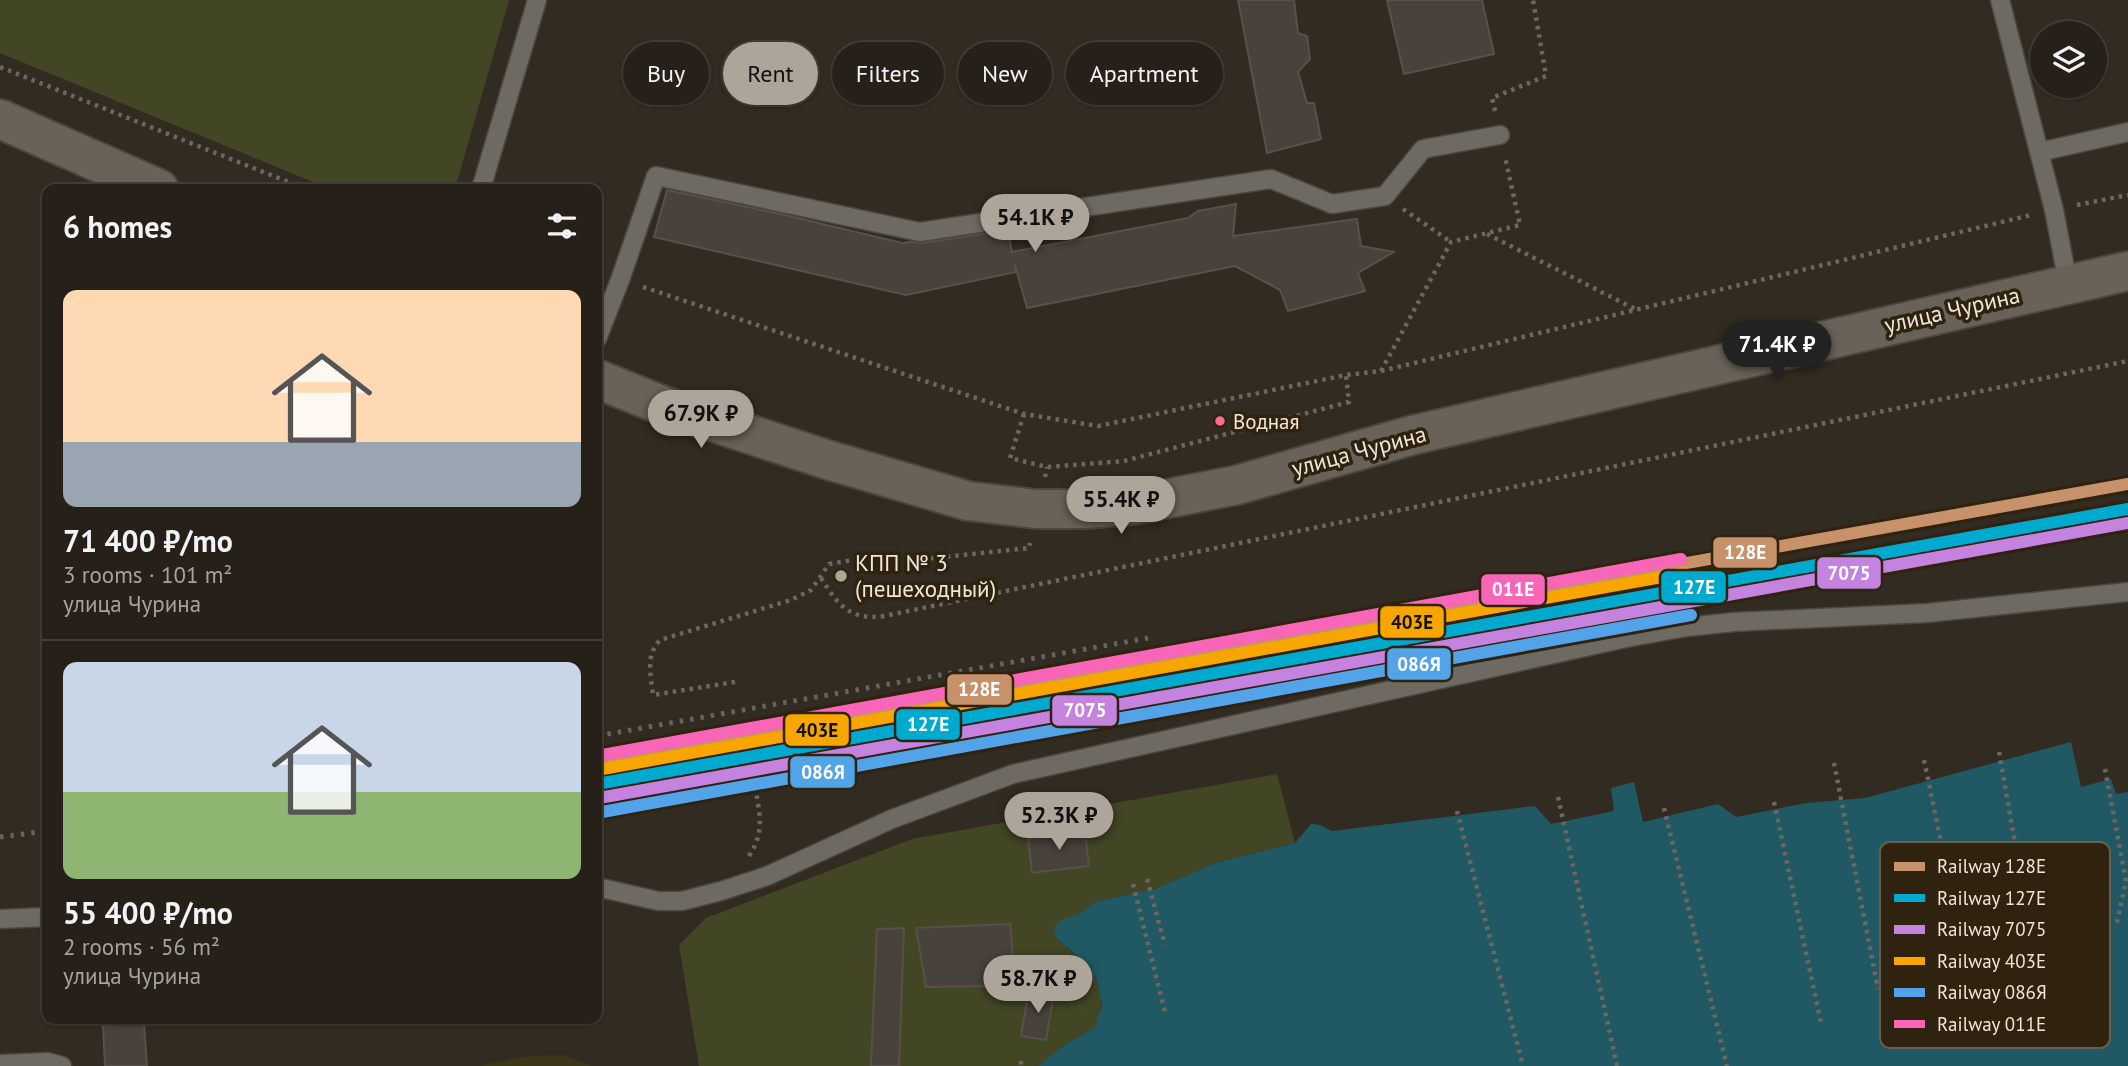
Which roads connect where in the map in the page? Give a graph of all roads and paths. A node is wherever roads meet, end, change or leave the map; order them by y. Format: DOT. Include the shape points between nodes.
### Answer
graph roads {
  1 [pos="537,0"];
  2 [pos="1533,0"];
  3 [pos="2000,0"];
  4 [pos="0,68"];
  5 [pos="1492,98"];
  6 [pos="0,120"];
  7 [pos="2128,132"];
  8 [pos="1500,135"];
  9 [pos="2039,152"];
  10 [pos="1508,169"];
  11 [pos="147,184"];
  12 [pos="293,184"];
  13 [pos="482,184"];
  14 [pos="2128,194"];
  15 [pos="1385,196"];
  16 [pos="2054,210"];
  17 [pos="1486,234"];
  18 [pos="1451,242"];
  19 [pos="2128,271"];
  20 [pos="620,279"];
  21 [pos="2068,283"];
  22 [pos="1636,310"];
  23 [pos="602,326"];
  24 [pos="2128,361"];
  25 [pos="1381,371"];
  26 [pos="1346,375"];
  27 [pos="602,381"];
  28 [pos="1024,414"];
  29 [pos="1047,467"];
  30 [pos="1037,509"];
  31 [pos="821,578"];
  32 [pos="2128,592"];
  33 [pos="735,682"];
  34 [pos="1999,752"];
  35 [pos="1924,760"];
  36 [pos="1834,763"];
  37 [pos="2105,769"];
  38 [pos="754,779"];
  39 [pos="1559,797"];
  40 [pos="1774,802"];
  41 [pos="1664,808"];
  42 [pos="1457,811"];
  43 [pos="1941,842"];
  44 [pos="2015,842"];
  45 [pos="1147,879"];
  46 [pos="1133,884"];
  47 [pos="739,886"];
  48 [pos="602,888"];
  49 [pos="42,917"];
  50 [pos="0,919"];
  51 [pos="2116,927"];
  52 [pos="1165,945"];
  53 [pos="1878,989"];
  54 [pos="1165,1012"];
  55 [pos="1821,1023"];
  56 [pos="0,1064"];
  57 [pos="62,1066"];
  58 [pos="1523,1066"];
  59 [pos="1617,1066"];
  60 [pos="1727,1066"];
  1 -- 13 [label="lane"];
  2 -- 5 [label="path" via="1546,76"];
  3 -- 9 [label="lane"];
  4 -- 12 [label="path"];
  6 -- 11 [label="street"];
  7 -- 9 [label="lane"];
  8 -- 15 [label="lane" via="1423,149"];
  9 -- 16 [label="lane"];
  10 -- 17 [label="path" via="1520,225"];
  14 -- 16 [label="path"];
  15 -- 18 [label="path"];
  15 -- 20 [label="lane" via="1332,204 1271,179 920,232 656,176"];
  16 -- 21 [label="lane"];
  16 -- 22 [label="path"];
  17 -- 18 [label="path"];
  17 -- 22 [label="path"];
  18 -- 25 [label="path"];
  19 -- 21 [label="street, улица Чурина"];
  20 -- 23 [label="lane"];
  20 -- 28 [label="path"];
  21 -- 30 [label="street, улица Чурина" via="1413,435 1224,488 1135,505"];
  22 -- 25 [label="path"];
  24 -- 31 [label="path" via="884,616 856,615 846,609"];
  25 -- 26 [label="path"];
  26 -- 28 [label="path" via="1098,426"];
  26 -- 29 [label="path" via="1349,402 1124,461"];
  27 -- 30 [label="street, улица Чурина" via="676,410 935,492"];
  28 -- 29 [label="path" via="1010,458"];
  29 -- 30 [label="path"];
  30 -- 31 [label="path" via="1029,548 878,564 842,561 829,564"];
  31 -- 33 [label="path" via="811,590 791,600 660,640 653,648 653,695"];
  32 -- 47 [label="lane" via="1913,614 1734,622 1612,640 1013,774 892,819"];
  34 -- 44 [label="path"];
  35 -- 43 [label="path"];
  36 -- 53 [label="path"];
  37 -- 51 [label="path" via="2126,881"];
  38 -- 47 [label="path" via="761,830"];
  39 -- 59 [label="path"];
  40 -- 55 [label="path"];
  41 -- 60 [label="path"];
  42 -- 58 [label="path"];
  45 -- 52 [label="path"];
  46 -- 54 [label="path"];
  47 -- 48 [label="lane" via="669,902"];
  49 -- 50 [label="lane"];
  56 -- 57 [label="lane" via="48,1062"];
}
